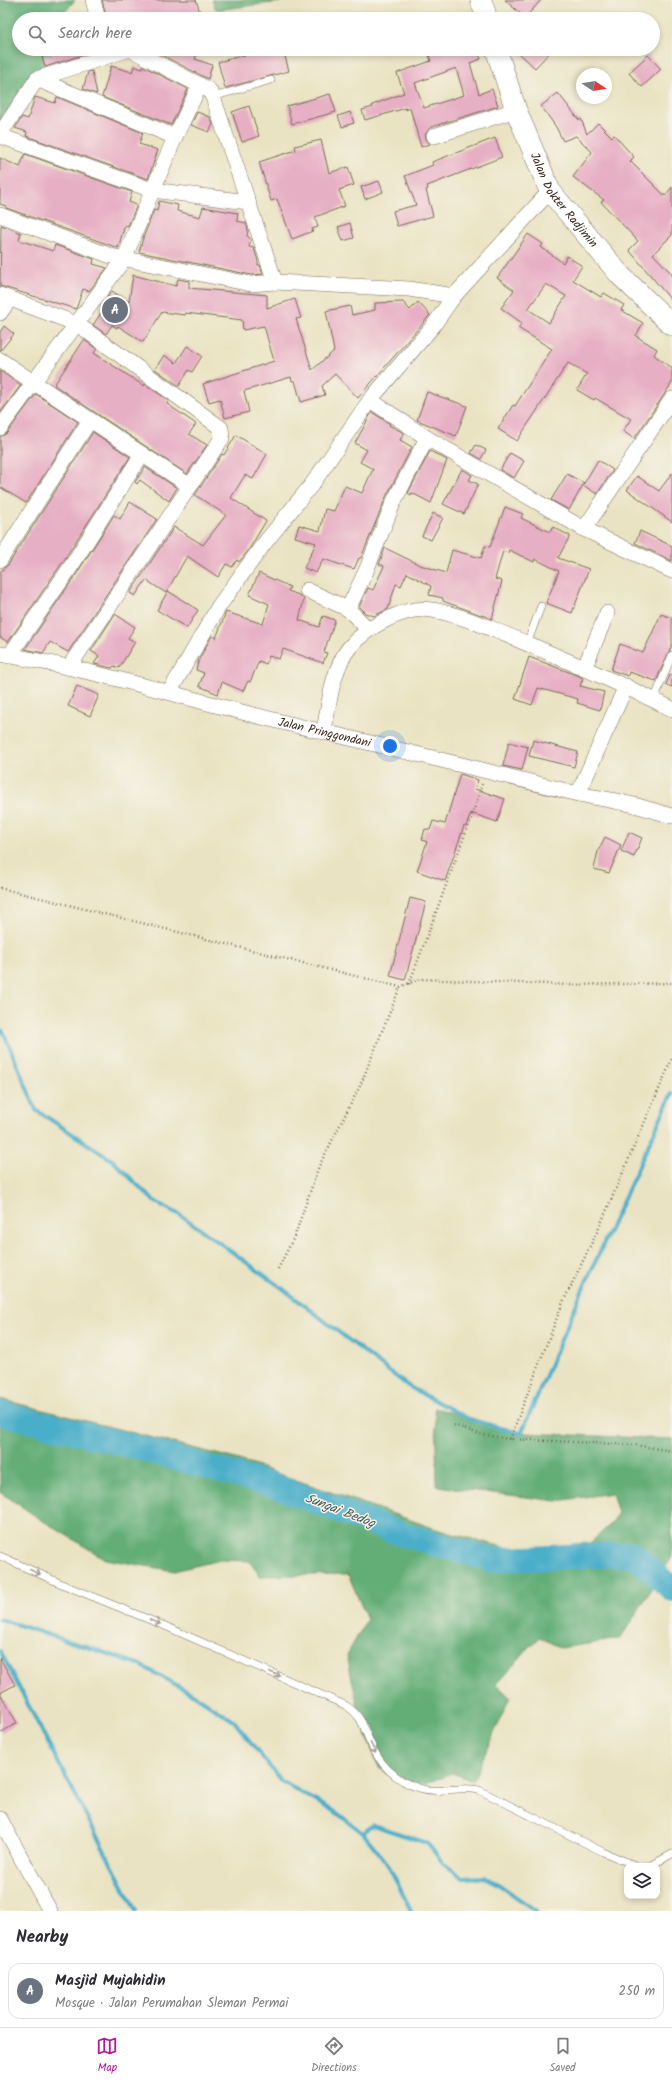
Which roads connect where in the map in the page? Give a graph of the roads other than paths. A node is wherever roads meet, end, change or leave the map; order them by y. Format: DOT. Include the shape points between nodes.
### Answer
graph roads {
  1 [pos="93,0"];
  2 [pos="481,0"];
  3 [pos="96,12"];
  4 [pos="485,12"];
  5 [pos="98,56"];
  6 [pos="143,56"];
  7 [pos="498,56"];
  8 [pos="37,79"];
  9 [pos="271,80"];
  10 [pos="200,86"];
  11 [pos="213,97"];
  12 [pos="516,110"];
  13 [pos="0,135"];
  14 [pos="434,136"];
  15 [pos="175,137"];
  16 [pos="152,190"];
  17 [pos="550,191"];
  18 [pos="248,202"];
  19 [pos="0,215"];
  20 [pos="124,259"];
  21 [pos="274,282"];
  22 [pos="454,296"];
  23 [pos="5,297"];
  24 [pos="0,313"];
  25 [pos="78,324"];
  26 [pos="672,325"];
  27 [pos="0,360"];
  28 [pos="34,383"];
  29 [pos="672,399"];
  30 [pos="370,400"];
  31 [pos="90,420"];
  32 [pos="0,428"];
  33 [pos="427,438"];
  34 [pos="142,454"];
  35 [pos="190,486"];
  36 [pos="584,529"];
  37 [pos="0,560"];
  38 [pos="672,571"];
  39 [pos="307,590"];
  40 [pos="541,606"];
  41 [pos="348,609"];
  42 [pos="607,613"];
  43 [pos="368,629"];
  44 [pos="527,644"];
  45 [pos="5,655"];
  46 [pos="672,655"];
  47 [pos="69,668"];
  48 [pos="584,669"];
  49 [pos="626,686"];
  50 [pos="170,692"];
  51 [pos="654,700"];
  52 [pos="672,709"];
  53 [pos="324,731"];
  54 [pos="578,794"];
  55 [pos="672,816"];
  56 [pos="0,1556"];
  57 [pos="0,1819"];
  58 [pos="672,1854"];
  59 [pos="50,1911"];
  1 -- 3 [label="street"];
  2 -- 4 [label="main road"];
  5 -- 8 [label="street"];
  6 -- 10 [label="street"];
  7 -- 12 [label="main road, Jalan Dokter Radjimin"];
  8 -- 13 [label="street"];
  8 -- 15 [label="street"];
  9 -- 11 [label="lane"];
  10 -- 11 [label="street" via="209,90"];
  10 -- 15 [label="street"];
  11 -- 18 [label="street"];
  12 -- 14 [label="street"];
  12 -- 17 [label="main road, Jalan Dokter Radjimin"];
  13 -- 16 [label="street"];
  15 -- 16 [label="street"];
  16 -- 18 [label="street"];
  16 -- 20 [label="street"];
  17 -- 22 [label="street"];
  17 -- 26 [label="main road, Jalan Dokter Radjimin" via="620,275"];
  18 -- 21 [label="street"];
  19 -- 20 [label="street"];
  20 -- 21 [label="street" via="251,284"];
  20 -- 25 [label="street"];
  21 -- 22 [label="street" via="409,289"];
  22 -- 30 [label="street" via="433,326"];
  23 -- 24 [label="street"];
  23 -- 25 [label="street"];
  25 -- 28 [label="street"];
  25 -- 35 [label="street" via="221,428 222,438"];
  27 -- 28 [label="street"];
  28 -- 31 [label="street"];
  28 -- 32 [label="street"];
  29 -- 36 [label="street"];
  30 -- 33 [label="street"];
  30 -- 50 [label="street" via="312,483 219,606"];
  31 -- 34 [label="street"];
  31 -- 37 [label="street"];
  33 -- 36 [label="street"];
  33 -- 41 [label="street" via="394,500"];
  34 -- 35 [label="street"];
  34 -- 45 [label="street" via="70,568"];
  35 -- 47 [label="street"];
  36 -- 38 [label="street"];
  39 -- 41 [label="street"];
  40 -- 44 [label="lane"];
  41 -- 43 [label="street"];
  42 -- 48 [label="street"];
  43 -- 44 [label="street" via="401,614 431,610 486,627"];
  43 -- 53 [label="street" via="350,647 341,661 335,677"];
  44 -- 48 [label="street"];
  45 -- 47 [label="street, Jalan Pringgondani"];
  46 -- 51 [label="lane"];
  47 -- 50 [label="street, Jalan Pringgondani"];
  48 -- 49 [label="street"];
  49 -- 51 [label="street"];
  49 -- 54 [label="street"];
  50 -- 53 [label="street, Jalan Pringgondani"];
  51 -- 52 [label="street"];
  53 -- 54 [label="street, Jalan Pringgondani"];
  54 -- 55 [label="street, Jalan Pringgondani" via="626,803"];
  56 -- 58 [label="lane, one-way" via="345,1705 357,1713 374,1752 388,1771 418,1788 444,1791 466,1786 480,1790 603,1852 637,1866 650,1866"];
  57 -- 59 [label="street"];
}
